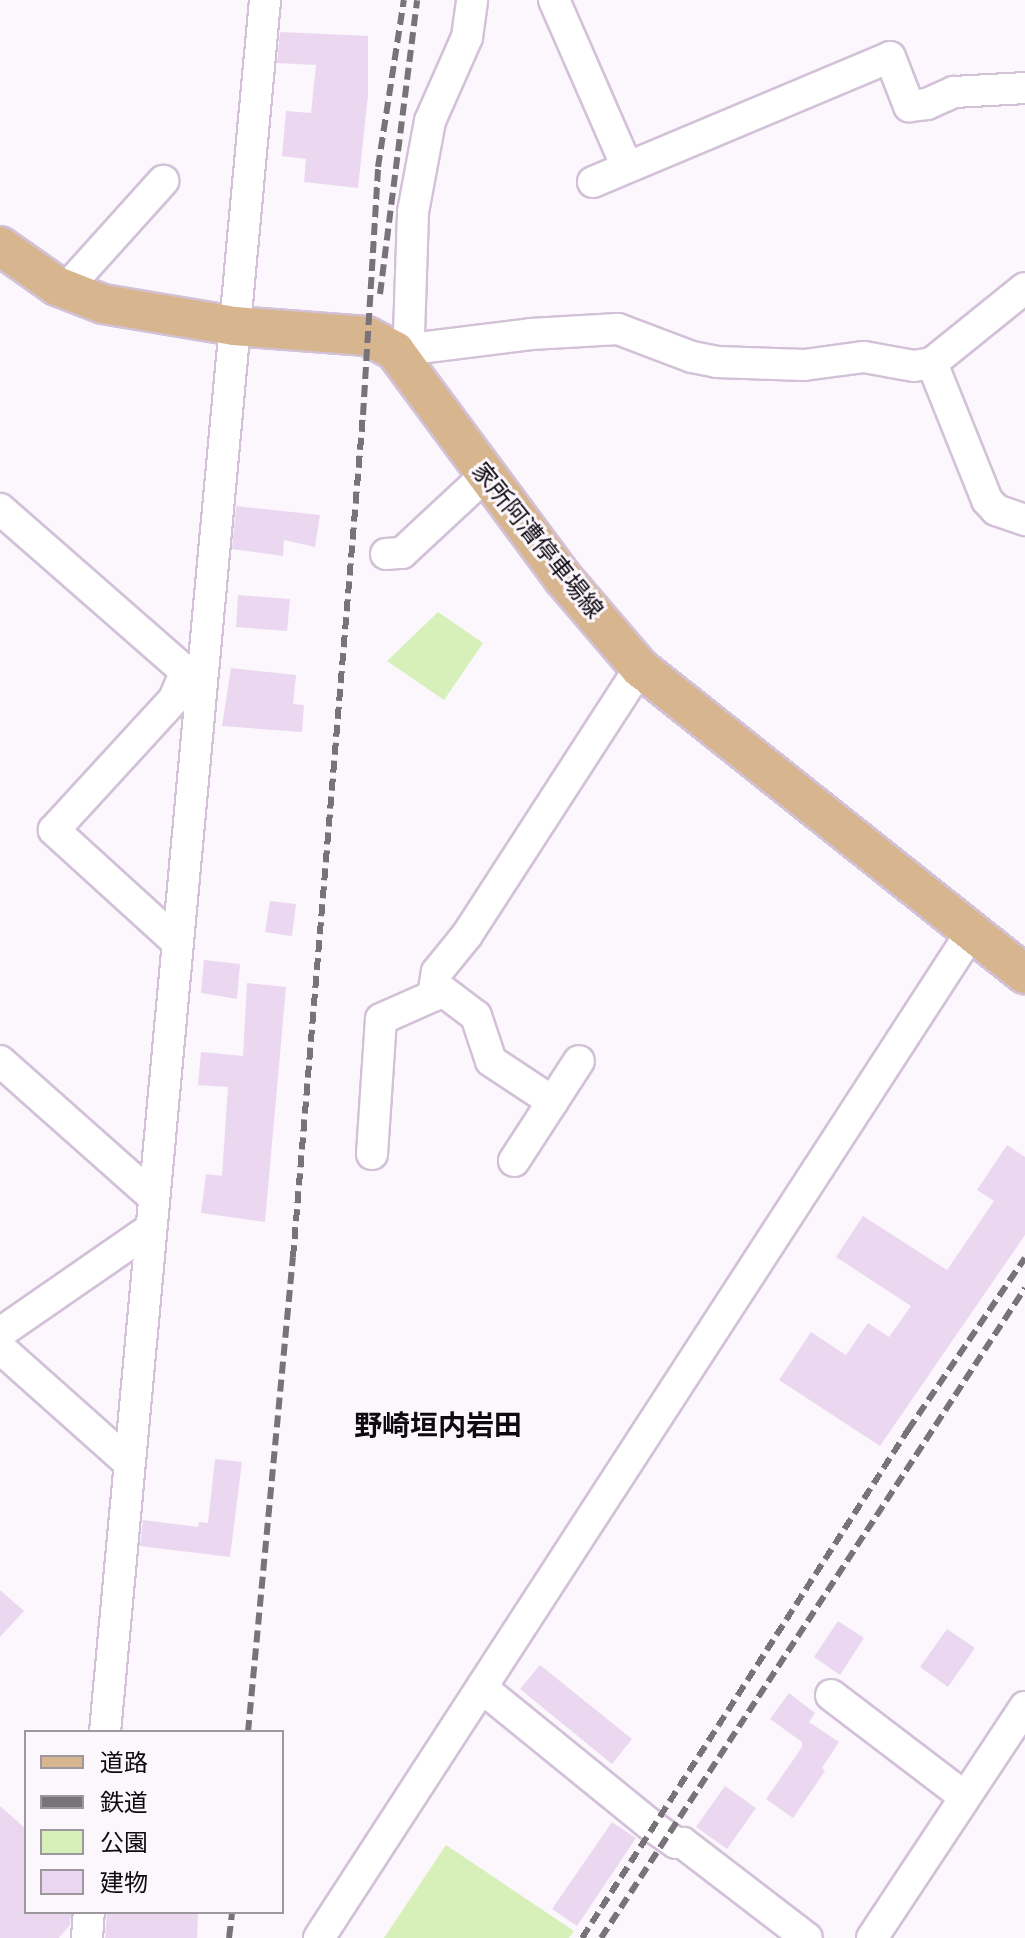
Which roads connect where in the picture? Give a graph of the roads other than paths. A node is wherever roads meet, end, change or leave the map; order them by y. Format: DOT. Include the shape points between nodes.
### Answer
graph roads {
  1 [pos="265,0"];
  2 [pos="472,0"];
  3 [pos="554,0"];
  4 [pos="1025,88"];
  5 [pos="627,167"];
  6 [pos="163,181"];
  7 [pos="593,182"];
  8 [pos="3,253"];
  9 [pos="1025,288"];
  10 [pos="65,290"];
  11 [pos="234,326"];
  12 [pos="395,351"];
  13 [pos="932,363"];
  14 [pos="485,476"];
  15 [pos="0,509"];
  16 [pos="1025,520"];
  17 [pos="386,554"];
  18 [pos="640,668"];
  19 [pos="193,678"];
  20 [pos="971,933"];
  21 [pos="178,943"];
  22 [pos="1025,974"];
  23 [pos="435,985"];
  24 [pos="0,1061"];
  25 [pos="579,1061"];
  26 [pos="553,1102"];
  27 [pos="372,1154"];
  28 [pos="514,1161"];
  29 [pos="153,1197"];
  30 [pos="150,1229"];
  31 [pos="0,1333"];
  32 [pos="0,1348"];
  33 [pos="128,1462"];
  34 [pos="482,1688"];
  35 [pos="831,1695"];
  36 [pos="1025,1707"];
  37 [pos="105,1730"];
  38 [pos="965,1797"];
  39 [pos="89,1914"];
  40 [pos="87,1938"];
  41 [pos="319,1938"];
  42 [pos="807,1938"];
  43 [pos="872,1938"];
  1 -- 11 [label="street"];
  2 -- 12 [label="street" via="467,37 430,121 413,212 409,334"];
  3 -- 5 [label="street"];
  4 -- 5 [label="street" via="954,92 909,106 890,57"];
  5 -- 7 [label="street"];
  6 -- 10 [label="street"];
  8 -- 10 [label="main road"];
  9 -- 13 [label="street"];
  10 -- 11 [label="main road" via="103,304"];
  11 -- 12 [label="main road" via="367,336"];
  11 -- 19 [label="street"];
  12 -- 13 [label="street" via="618,329 717,362 804,365 864,357 914,366"];
  12 -- 14 [label="main road, 家所阿漕停車場線"];
  13 -- 16 [label="street" via="987,500 996,510"];
  14 -- 17 [label="street" via="402,553"];
  14 -- 18 [label="main road, 家所阿漕停車場線"];
  15 -- 19 [label="street"];
  18 -- 20 [label="main road, 家所阿漕停車場線"];
  18 -- 23 [label="street" via="474,925 437,972"];
  19 -- 21 [label="street"];
  19 -- 21 [label="street" via="54,830"];
  20 -- 22 [label="main road, 家所阿漕停車場線"];
  20 -- 34 [label="street"];
  21 -- 29 [label="street"];
  23 -- 26 [label="street" via="476,1016 491,1061"];
  23 -- 27 [label="street" via="433,996 380,1008"];
  24 -- 29 [label="street"];
  25 -- 26 [label="street"];
  26 -- 28 [label="street"];
  29 -- 30 [label="street"];
  30 -- 31 [label="street"];
  30 -- 33 [label="street"];
  32 -- 33 [label="street"];
  33 -- 37 [label="street"];
  34 -- 41 [label="street"];
  34 -- 42 [label="street" via="653,1827 683,1843"];
  35 -- 38 [label="street"];
  36 -- 38 [label="street"];
  38 -- 43 [label="street"];
  39 -- 40 [label="street"];
}
